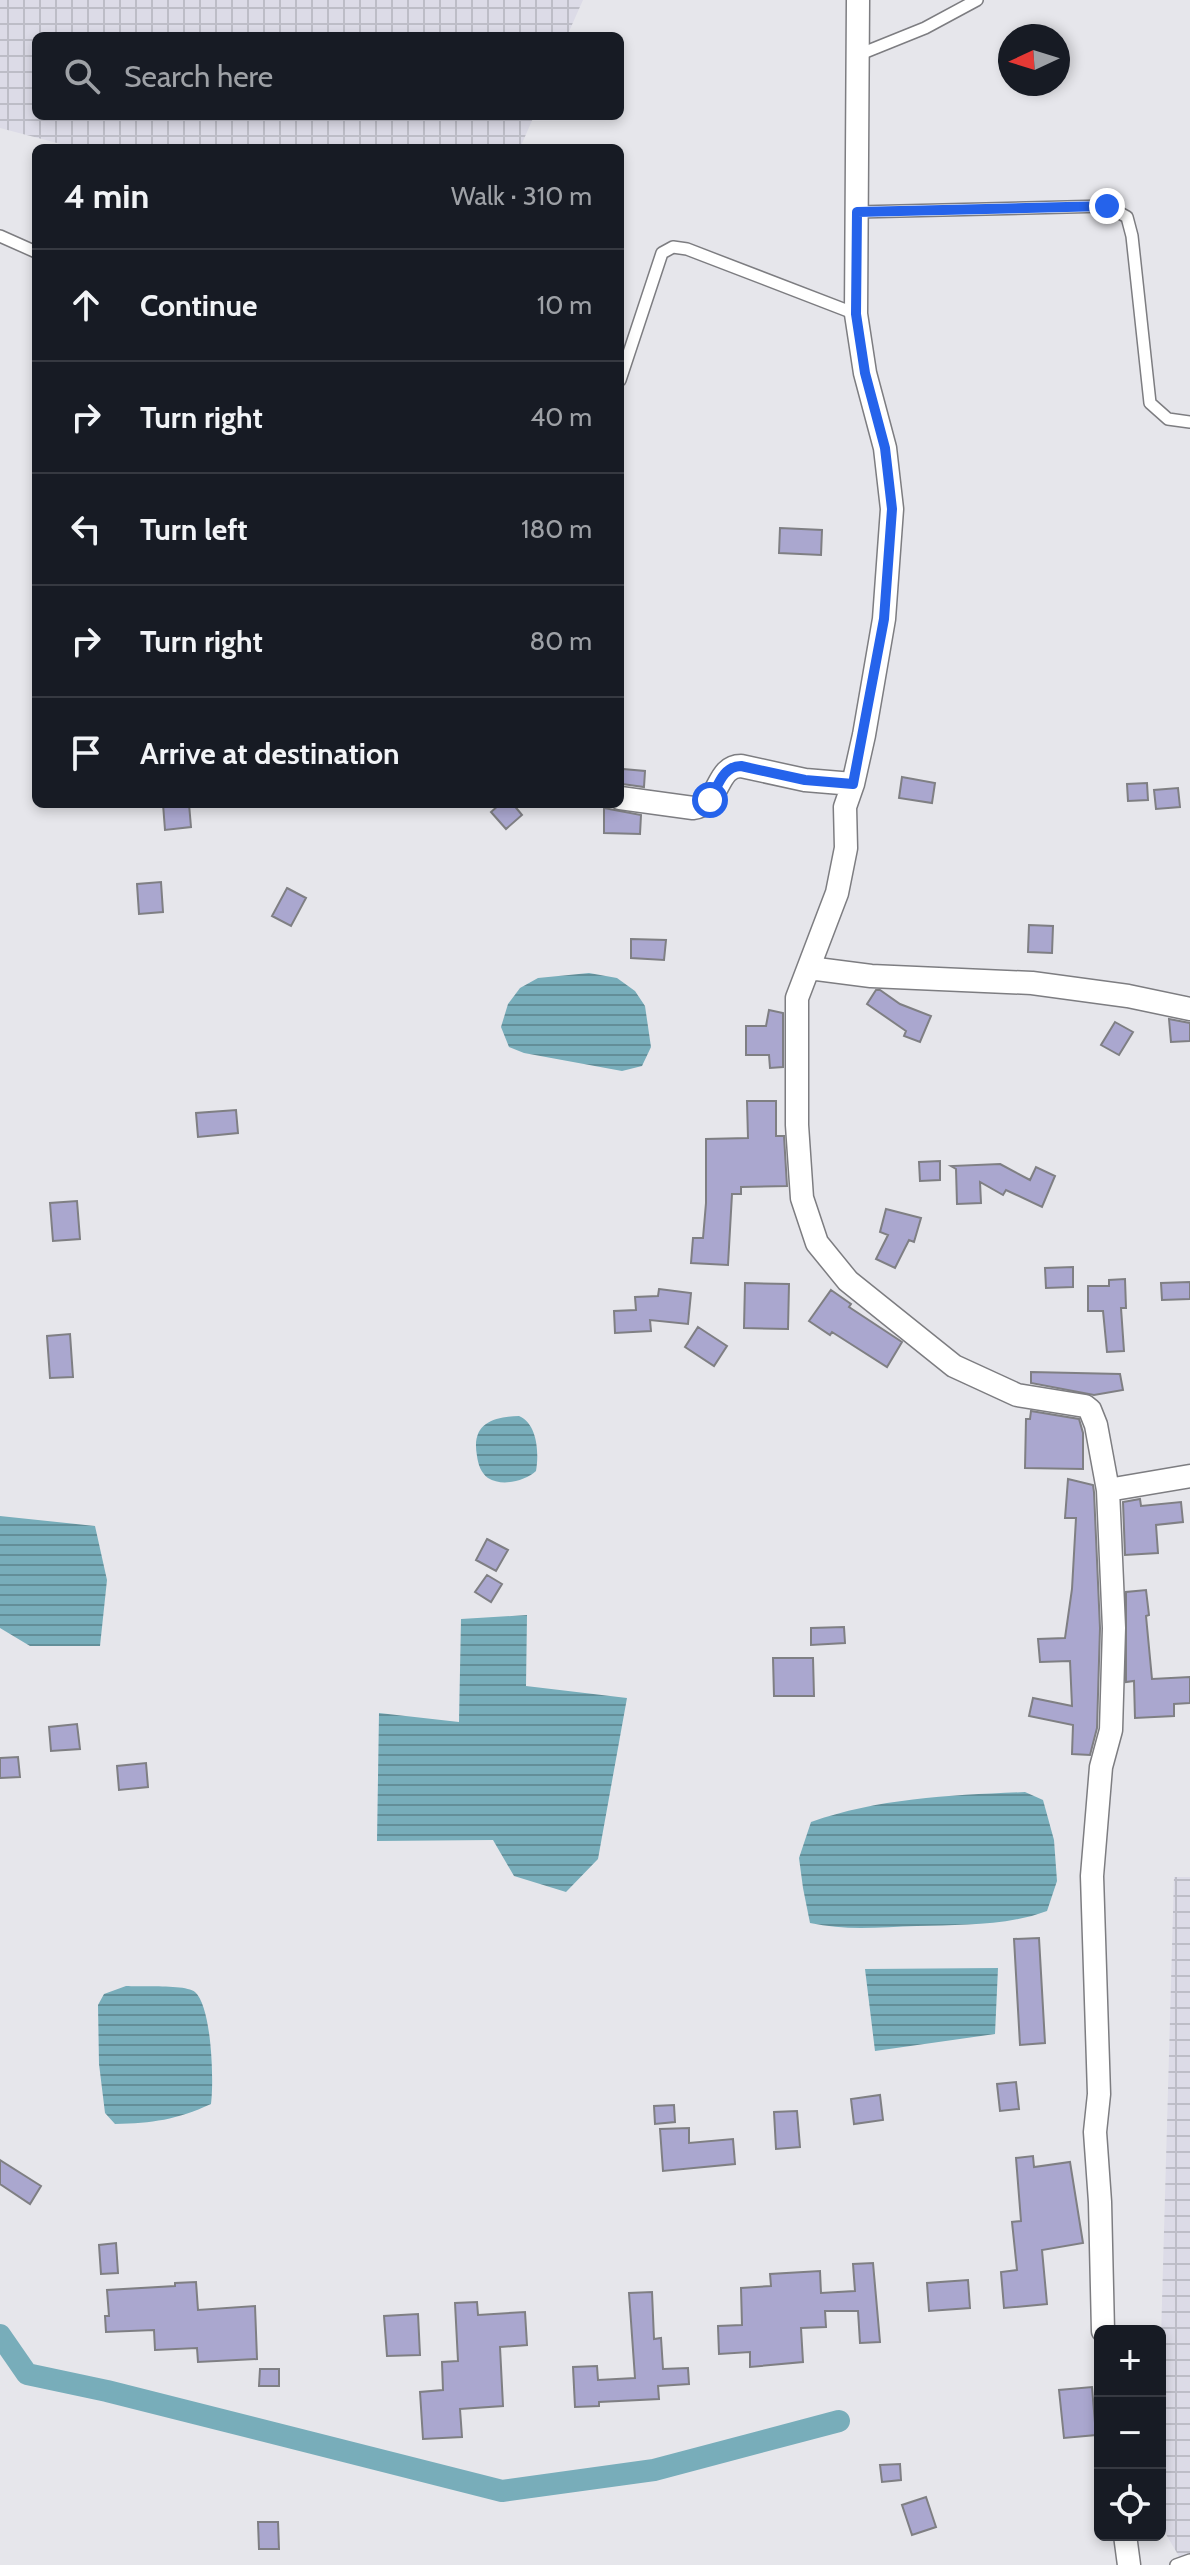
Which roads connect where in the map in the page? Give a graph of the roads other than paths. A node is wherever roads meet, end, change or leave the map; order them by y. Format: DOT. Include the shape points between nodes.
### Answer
graph roads {
  1 [pos="858,0"];
  2 [pos="977,0"];
  3 [pos="858,55"];
  4 [pos="857,212"];
  5 [pos="0,236"];
  6 [pos="32,250"];
  7 [pos="856,314"];
  8 [pos="624,368"];
  9 [pos="1190,422"];
  10 [pos="853,784"];
  11 [pos="624,799"];
  12 [pos="809,968"];
  13 [pos="1190,1009"];
  14 [pos="1190,1476"];
  15 [pos="1108,1490"];
  16 [pos="1103,2325"];
  17 [pos="1126,2541"];
  18 [pos="1190,2560"];
  19 [pos="1129,2565"];
  20 [pos="1176,2565"];
  1 -- 3 [label="street"];
  2 -- 3 [label="lane"];
  3 -- 4 [label="street"];
  4 -- 7 [label="street"];
  4 -- 9 [label="lane" via="1107,206 1127,217 1150,403 1168,419"];
  5 -- 6 [label="lane"];
  7 -- 8 [label="lane" via="673,247 662,253"];
  7 -- 10 [label="street" via="892,509 884,619"];
  10 -- 11 [label="street" via="732,766 703,807"];
  10 -- 12 [label="street" via="845,807 846,848 837,893"];
  12 -- 13 [label="street" via="1032,983"];
  12 -- 15 [label="street" via="797,998 797,1125 802,1198 817,1243 848,1281 954,1366 1017,1395 1090,1410"];
  14 -- 15 [label="street"];
  15 -- 16 [label="street" via="1112,1717 1101,1767 1092,1876"];
  17 -- 19 [label="street"];
  18 -- 20 [label="lane"];
}
